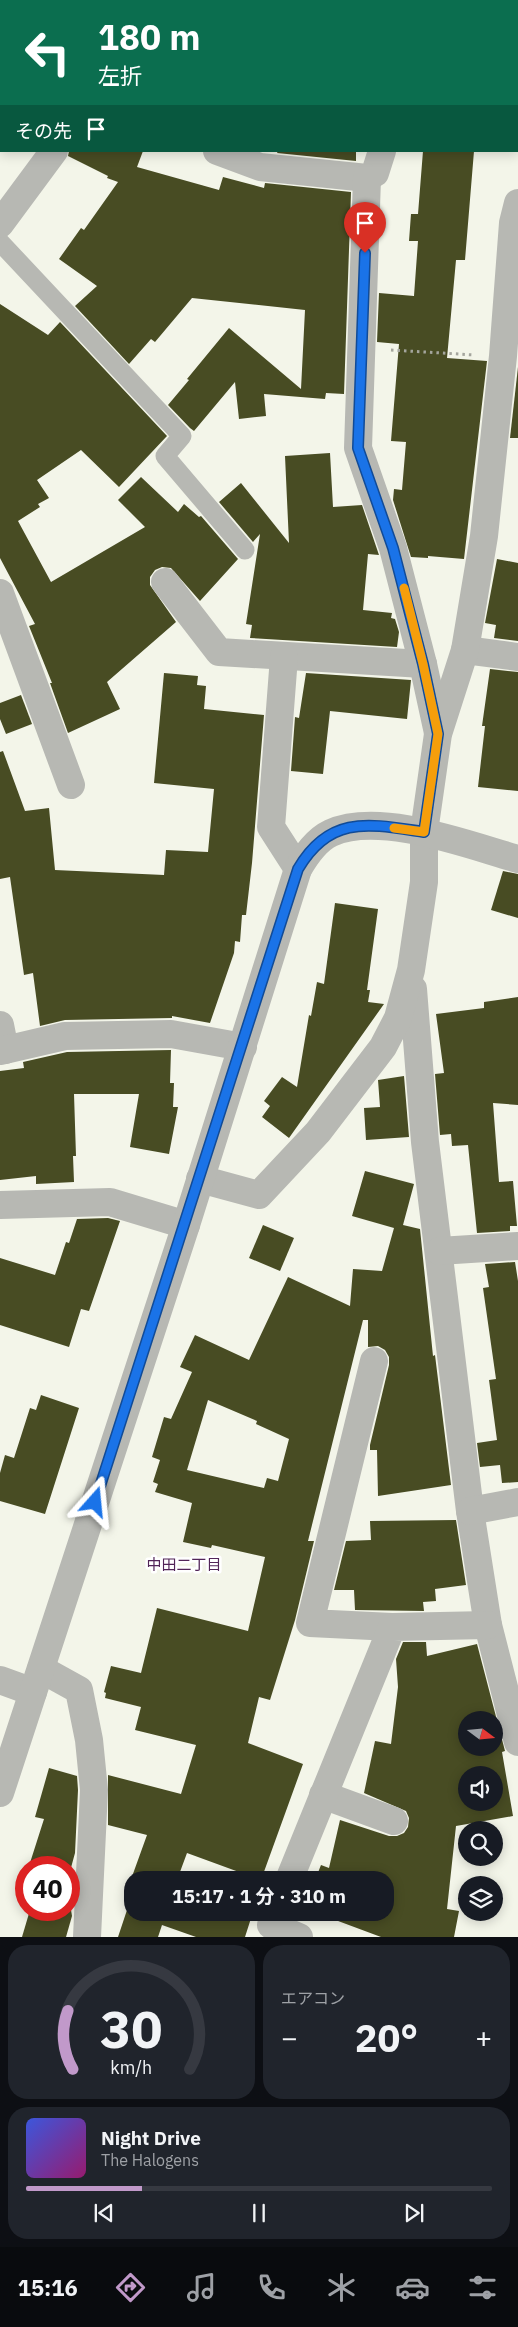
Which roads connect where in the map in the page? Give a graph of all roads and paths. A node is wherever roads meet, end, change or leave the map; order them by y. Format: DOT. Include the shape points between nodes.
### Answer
graph roads {
  1 [pos="53,152"];
  2 [pos="220,152"];
  3 [pos="382,152"];
  4 [pos="367,178"];
  5 [pos="518,203"];
  6 [pos="0,224"];
  7 [pos="0,242"];
  8 [pos="361,349"];
  9 [pos="503,356"];
  10 [pos="245,550"];
  11 [pos="165,582"];
  12 [pos="0,593"];
  13 [pos="465,650"];
  14 [pos="518,657"];
  15 [pos="284,658"];
  16 [pos="423,664"];
  17 [pos="438,734"];
  18 [pos="71,786"];
  19 [pos="424,832"];
  20 [pos="518,859"];
  21 [pos="298,869"];
  22 [pos="411,970"];
  23 [pos="2,1042"];
  24 [pos="243,1046"];
  25 [pos="200,1179"];
  26 [pos="0,1205"];
  27 [pos="186,1225"];
  28 [pos="518,1246"];
  29 [pos="439,1251"];
  30 [pos="374,1361"];
  31 [pos="518,1502"];
  32 [pos="470,1511"];
  33 [pos="488,1625"];
  34 [pos="392,1627"];
  35 [pos="0,1680"];
  36 [pos="37,1680"];
  37 [pos="518,1742"];
  38 [pos="0,1793"];
  39 [pos="323,1794"];
  40 [pos="394,1821"];
  41 [pos="293,1871"];
  42 [pos="271,1925"];
  43 [pos="87,1937"];
  44 [pos="299,1937"];
  1 -- 6 [label="street"];
  2 -- 4 [label="street" via="260,167"];
  3 -- 4 [label="street" via="375,173"];
  4 -- 8 [label="street"];
  5 -- 9 [label="street" via="513,223"];
  7 -- 10 [label="lane" via="182,436 165,456"];
  8 -- 9 [label="path"];
  8 -- 16 [label="street" via="358,448 393,548"];
  9 -- 13 [label="street" via="484,536"];
  11 -- 15 [label="street" via="219,652"];
  12 -- 18 [label="street"];
  13 -- 14 [label="street"];
  13 -- 17 [label="street"];
  15 -- 16 [label="street"];
  15 -- 21 [label="street" via="271,827"];
  16 -- 17 [label="street"];
  17 -- 19 [label="street"];
  19 -- 20 [label="street"];
  19 -- 21 [label="street" via="377,825 343,829 330,833 309,851"];
  19 -- 22 [label="street" via="424,882"];
  21 -- 24 [label="street"];
  22 -- 25 [label="street" via="398,1018 383,1047 318,1132 259,1195"];
  22 -- 29 [label="street" via="425,1142"];
  23 -- 24 [label="street" via="65,1036 171,1034"];
  24 -- 25 [label="street"];
  25 -- 27 [label="street"];
  26 -- 27 [label="street" via="110,1202"];
  27 -- 36 [label="street"];
  28 -- 29 [label="street"];
  29 -- 32 [label="street"];
  30 -- 34 [label="street" via="310,1623"];
  31 -- 32 [label="street"];
  32 -- 33 [label="street"];
  33 -- 34 [label="street"];
  33 -- 37 [label="street"];
  34 -- 39 [label="street"];
  35 -- 36 [label="street"];
  36 -- 38 [label="street"];
  36 -- 43 [label="street" via="79,1690 89,1740 94,1790"];
  39 -- 40 [label="street"];
  39 -- 41 [label="street"];
  42 -- 44 [label="street"];
}
